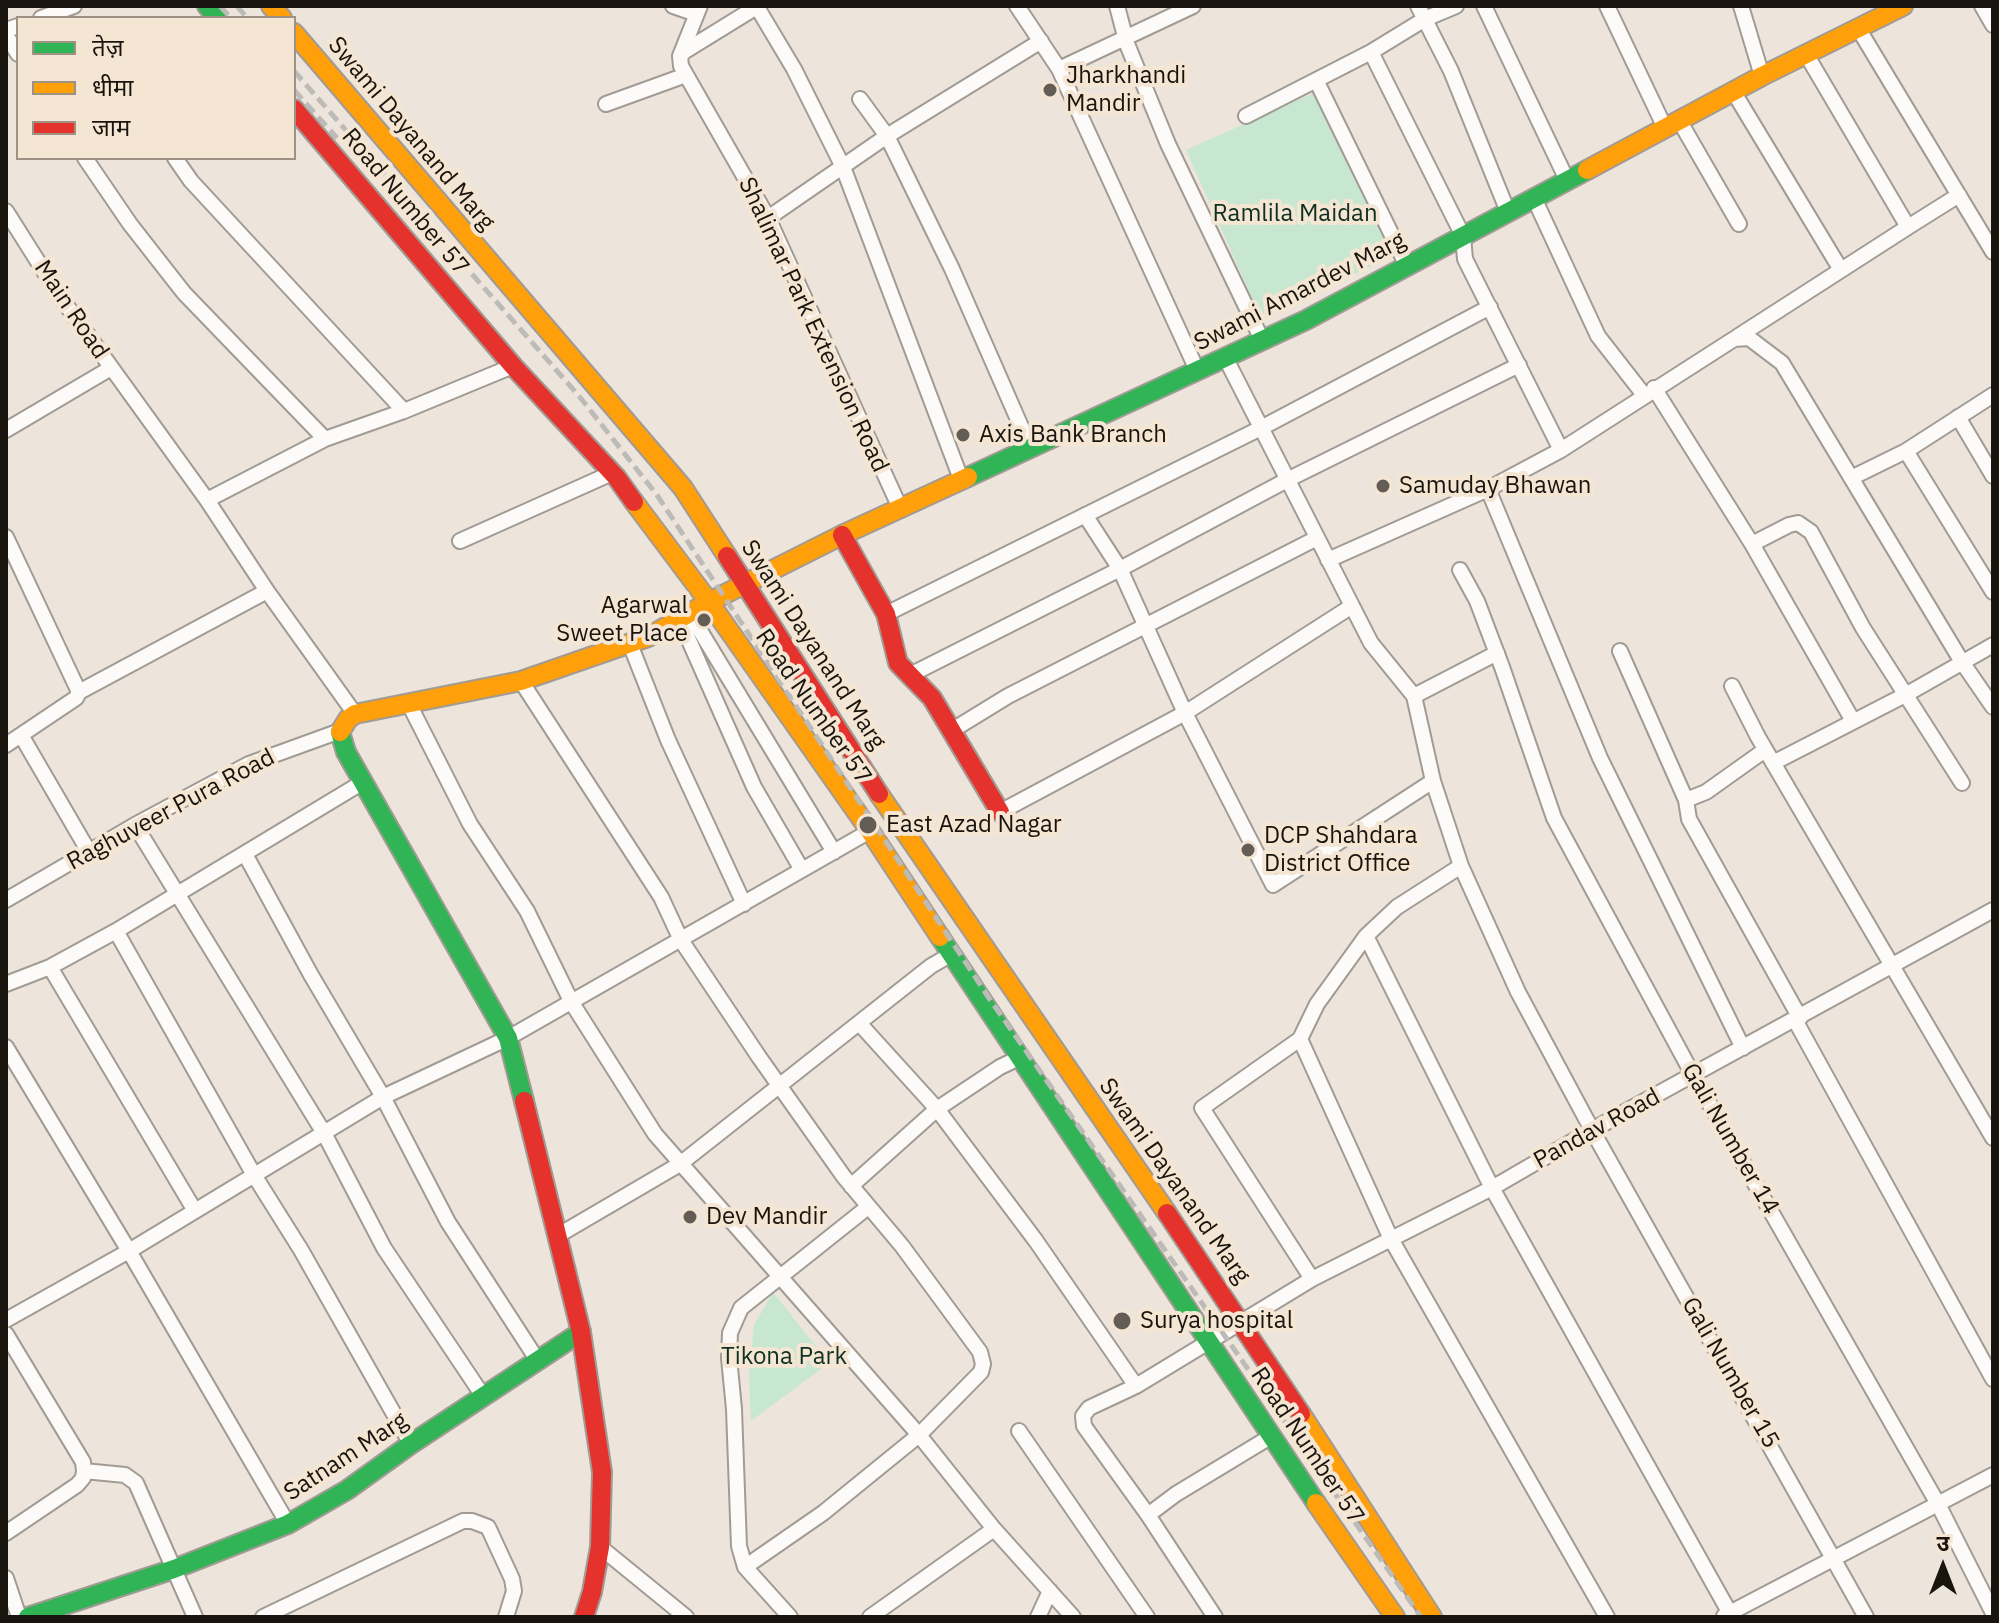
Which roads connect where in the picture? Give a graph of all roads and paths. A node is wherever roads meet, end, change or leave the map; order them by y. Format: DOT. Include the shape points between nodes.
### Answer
graph roads {
  1 [pos="673,6"];
  2 [pos="758,6"];
  3 [pos="1017,6"];
  4 [pos="1117,6"];
  5 [pos="1193,6"];
  6 [pos="1456,6"];
  7 [pos="1484,6"];
  8 [pos="1607,6"];
  9 [pos="1741,6"];
  10 [pos="1903,6"];
  11 [pos="1982,6"];
  12 [pos="74,9"];
  13 [pos="698,10"];
  14 [pos="1422,12"];
  15 [pos="1874,13"];
  16 [pos="48,16"];
  17 [pos="1993,25"];
  18 [pos="1858,28"];
  19 [pos="6,33"];
  20 [pos="296,35"];
  21 [pos="1126,37"];
  22 [pos="1041,41"];
  23 [pos="16,50"];
  24 [pos="1371,52"];
  25 [pos="1806,54"];
  26 [pos="680,56"];
  27 [pos="1059,69"];
  28 [pos="686,75"];
  29 [pos="1762,76"];
  30 [pos="1316,80"];
  31 [pos="1733,91"];
  32 [pos="860,99"];
  33 [pos="606,104"];
  34 [pos="296,111"];
  35 [pos="1246,116"];
  36 [pos="1672,124"];
  37 [pos="887,136"];
  38 [pos="86,160"];
  39 [pos="176,160"];
  40 [pos="843,167"];
  41 [pos="1567,180"];
  42 [pos="1959,195"];
  43 [pos="1534,198"];
  44 [pos="6,211"];
  45 [pos="1508,212"];
  46 [pos="768,218"];
  47 [pos="1739,224"];
  48 [pos="1908,227"];
  49 [pos="1463,236"];
  50 [pos="1993,252"];
  51 [pos="1407,266"];
  52 [pos="1841,270"];
  53 [pos="1490,307"];
  54 [pos="1734,339"];
  55 [pos="1262,340"];
  56 [pos="1225,357"];
  57 [pos="1519,365"];
  58 [pos="513,366"];
  59 [pos="111,368"];
  60 [pos="1197,370"];
  61 [pos="1649,392"];
  62 [pos="1993,395"];
  63 [pos="404,411"];
  64 [pos="1958,417"];
  65 [pos="1261,428"];
  66 [pos="6,430"];
  67 [pos="325,439"];
  68 [pos="1030,447"];
  69 [pos="1561,450"];
  70 [pos="1906,451"];
  71 [pos="612,473"];
  72 [pos="1993,476"];
  73 [pos="1851,478"];
  74 [pos="961,479"];
  75 [pos="1287,480"];
  76 [pos="1488,489"];
  77 [pos="207,500"];
  78 [pos="900,508"];
  79 [pos="1085,515"];
  80 [pos="842,535"];
  81 [pos="6,537"];
  82 [pos="1317,538"];
  83 [pos="460,541"];
  84 [pos="1752,544"];
  85 [pos="1328,560"];
  86 [pos="1120,569"];
  87 [pos="1460,570"];
  88 [pos="745,584"];
  89 [pos="267,591"];
  90 [pos="1993,592"];
  91 [pos="709,602"];
  92 [pos="1352,606"];
  93 [pos="886,614"];
  94 [pos="685,617"];
  95 [pos="1146,628"];
  96 [pos="630,644"];
  97 [pos="1993,645"];
  98 [pos="1620,651"];
  99 [pos="1497,653"];
  100 [pos="1962,662"];
  101 [pos="910,675"];
  102 [pos="521,681"];
  103 [pos="1732,686"];
  104 [pos="79,692"];
  105 [pos="1907,694"];
  106 [pos="1414,696"];
  107 [pos="409,704"];
  108 [pos="1993,707"];
  109 [pos="1185,713"];
  110 [pos="355,714"];
  111 [pos="1853,721"];
  112 [pos="340,731"];
  113 [pos="951,731"];
  114 [pos="21,735"];
  115 [pos="6,745"];
  116 [pos="1769,756"];
  117 [pos="1433,781"];
  118 [pos="363,782"];
  119 [pos="1962,783"];
  120 [pos="1686,800"];
  121 [pos="1000,812"];
  122 [pos="135,825"];
  123 [pos="870,831"];
  124 [pos="89,852"];
  125 [pos="834,852"];
  126 [pos="245,854"];
  127 [pos="1461,866"];
  128 [pos="802,870"];
  129 [pos="177,894"];
  130 [pos="6,900"];
  131 [pos="744,904"];
  132 [pos="1992,913"];
  133 [pos="116,931"];
  134 [pos="1366,936"];
  135 [pos="681,940"];
  136 [pos="950,955"];
  137 [pos="1892,966"];
  138 [pos="50,967"];
  139 [pos="6,984"];
  140 [pos="572,1003"];
  141 [pos="1798,1019"];
  142 [pos="859,1023"];
  143 [pos="508,1038"];
  144 [pos="1300,1039"];
  145 [pos="6,1047"];
  146 [pos="1743,1048"];
  147 [pos="1019,1058"];
  148 [pos="1693,1075"];
  149 [pos="780,1087"];
  150 [pos="383,1097"];
  151 [pos="937,1109"];
  152 [pos="1592,1130"];
  153 [pos="324,1133"];
  154 [pos="1993,1138"];
  155 [pos="680,1164"];
  156 [pos="254,1175"];
  157 [pos="851,1186"];
  158 [pos="1492,1188"];
  159 [pos="868,1207"];
  160 [pos="195,1211"];
  161 [pos="557,1236"];
  162 [pos="1391,1239"];
  163 [pos="129,1251"];
  164 [pos="779,1277"];
  165 [pos="1312,1279"];
  166 [pos="6,1320"];
  167 [pos="1241,1321"];
  168 [pos="581,1332"];
  169 [pos="6,1334"];
  170 [pos="1207,1341"];
  171 [pos="538,1361"];
  172 [pos="1993,1378"];
  173 [pos="1136,1386"];
  174 [pos="483,1396"];
  175 [pos="1019,1431"];
  176 [pos="919,1435"];
  177 [pos="1270,1437"];
  178 [pos="411,1444"];
  179 [pos="84,1471"];
  180 [pos="1993,1475"];
  181 [pos="1938,1504"];
  182 [pos="1148,1515"];
  183 [pos="288,1524"];
  184 [pos="994,1529"];
  185 [pos="6,1533"];
  186 [pos="600,1547"];
  187 [pos="1835,1558"];
  188 [pos="745,1567"];
  189 [pos="174,1569"];
  190 [pos="6,1578"];
  191 [pos="1050,1591"];
  192 [pos="1993,1613"];
  193 [pos="1728,1616"];
  194 [pos="19,1617"];
  195 [pos="28,1617"];
  196 [pos="195,1617"];
  197 [pos="263,1617"];
  198 [pos="506,1617"];
  199 [pos="584,1617"];
  200 [pos="686,1617"];
  201 [pos="790,1617"];
  202 [pos="870,1617"];
  203 [pos="1038,1617"];
  204 [pos="1073,1617"];
  205 [pos="1147,1617"];
  206 [pos="1215,1617"];
  207 [pos="1395,1617"];
  208 [pos="1432,1617"];
  209 [pos="1607,1617"];
  210 [pos="1866,1617"];
  1 -- 13 [label="street"];
  2 -- 26 [label="street"];
  2 -- 40 [label="street"];
  3 -- 22 [label="street"];
  4 -- 21 [label="street"];
  5 -- 21 [label="street"];
  6 -- 14 [label="street"];
  7 -- 41 [label="street"];
  8 -- 36 [label="street"];
  9 -- 29 [label="street"];
  10 -- 15 [label="main road, Swami Amardev Marg"];
  11 -- 17 [label="street"];
  12 -- 16 [label="street"];
  13 -- 26 [label="street"];
  14 -- 24 [label="street"];
  14 -- 45 [label="street"];
  15 -- 18 [label="main road, Swami Amardev Marg"];
  18 -- 25 [label="main road, Swami Amardev Marg"];
  18 -- 42 [label="street"];
  19 -- 23 [label="street"];
  20 -- 88 [label="main road, Swami Dayanand Marg" via="683,488"];
  21 -- 27 [label="street"];
  21 -- 55 [label="street" via="1168,144"];
  22 -- 27 [label="street"];
  22 -- 37 [label="street"];
  24 -- 30 [label="street"];
  24 -- 49 [label="street"];
  25 -- 29 [label="main road, Swami Amardev Marg"];
  25 -- 48 [label="street"];
  26 -- 28 [label="street, Shalimar Park Extension Road"];
  27 -- 60 [label="street"];
  28 -- 33 [label="street"];
  28 -- 46 [label="street, Shalimar Park Extension Road"];
  29 -- 31 [label="main road, Swami Amardev Marg"];
  30 -- 35 [label="street"];
  30 -- 51 [label="street"];
  31 -- 36 [label="main road, Swami Amardev Marg"];
  31 -- 52 [label="street"];
  32 -- 37 [label="street"];
  34 -- 58 [label="main road, Road Number 57"];
  36 -- 41 [label="main road, Swami Amardev Marg"];
  36 -- 47 [label="street"];
  37 -- 40 [label="street"];
  37 -- 68 [label="street"];
  38 -- 67 [label="street" via="184,293"];
  39 -- 63 [label="street"];
  40 -- 46 [label="street"];
  40 -- 74 [label="street"];
  41 -- 43 [label="main road, Swami Amardev Marg"];
  42 -- 48 [label="street"];
  42 -- 50 [label="street"];
  43 -- 45 [label="main road, Swami Amardev Marg"];
  43 -- 61 [label="street" via="1598,336"];
  44 -- 59 [label="street, Main Road"];
  45 -- 49 [label="main road, Swami Amardev Marg"];
  46 -- 78 [label="street, Shalimar Park Extension Road"];
  48 -- 52 [label="street"];
  49 -- 51 [label="main road, Swami Amardev Marg"];
  49 -- 53 [label="street" via="1465,259"];
  51 -- 55 [label="main road, Swami Amardev Marg"];
  52 -- 54 [label="street"];
  53 -- 57 [label="street"];
  53 -- 65 [label="street"];
  54 -- 61 [label="street"];
  54 -- 73 [label="street" via="1749,338 1782,363"];
  55 -- 56 [label="main road, Swami Amardev Marg"];
  56 -- 60 [label="main road, Swami Amardev Marg"];
  56 -- 65 [label="street"];
  57 -- 69 [label="street"];
  57 -- 75 [label="street"];
  58 -- 63 [label="street"];
  58 -- 71 [label="main road, Road Number 57"];
  59 -- 66 [label="street"];
  59 -- 77 [label="street, Main Road"];
  60 -- 68 [label="main road, Swami Amardev Marg"];
  61 -- 69 [label="street"];
  61 -- 84 [label="street"];
  62 -- 64 [label="street"];
  63 -- 67 [label="street"];
  64 -- 70 [label="street"];
  64 -- 72 [label="street"];
  65 -- 75 [label="street"];
  65 -- 79 [label="street"];
  67 -- 77 [label="street"];
  68 -- 74 [label="main road, Swami Amardev Marg"];
  69 -- 76 [label="street"];
  70 -- 73 [label="street"];
  70 -- 90 [label="street"];
  71 -- 83 [label="street"];
  71 -- 91 [label="main road, Road Number 57"];
  73 -- 100 [label="street"];
  74 -- 78 [label="main road, Swami Amardev Marg"];
  75 -- 82 [label="street"];
  75 -- 86 [label="street"];
  76 -- 85 [label="street"];
  76 -- 146 [label="street" via="1600,758"];
  77 -- 89 [label="street, Main Road"];
  78 -- 80 [label="main road, Swami Amardev Marg"];
  79 -- 86 [label="street"];
  79 -- 93 [label="street"];
  80 -- 88 [label="main road, Swami Amardev Marg"];
  80 -- 93 [label="main road"];
  81 -- 104 [label="street"];
  82 -- 85 [label="street"];
  82 -- 95 [label="street"];
  84 -- 105 [label="street" via="1798,523 1811,532 1863,628"];
  84 -- 111 [label="street"];
  85 -- 92 [label="street"];
  86 -- 95 [label="street"];
  86 -- 101 [label="street"];
  87 -- 99 [label="street, Gali Number 14"];
  88 -- 91 [label="main road, Swami Amardev Marg"];
  88 -- 167 [label="main road, Swami Dayanand Marg" via="876,789"];
  89 -- 104 [label="street"];
  89 -- 110 [label="street, Main Road"];
  91 -- 94 [label="main road"];
  91 -- 123 [label="main road, Road Number 57"];
  92 -- 106 [label="street" via="1371,643"];
  92 -- 109 [label="street"];
  93 -- 101 [label="main road" via="898,663"];
  94 -- 96 [label="main road"];
  94 -- 125 [label="street"];
  94 -- 128 [label="street" via="754,787"];
  95 -- 109 [label="street"];
  95 -- 113 [label="street" via="1008,696"];
  96 -- 102 [label="main road"];
  96 -- 131 [label="street"];
  97 -- 100 [label="street"];
  98 -- 120 [label="street"];
  99 -- 106 [label="street"];
  99 -- 148 [label="street, Gali Number 14" via="1554,818"];
  100 -- 105 [label="street"];
  100 -- 108 [label="street"];
  101 -- 113 [label="main road" via="932,698"];
  102 -- 107 [label="main road"];
  102 -- 135 [label="street" via="661,897"];
  103 -- 116 [label="street"];
  104 -- 114 [label="street"];
  105 -- 111 [label="street"];
  105 -- 119 [label="street"];
  106 -- 117 [label="street, Gali Number 15"];
  107 -- 110 [label="main road"];
  107 -- 140 [label="street" via="470,824 527,911"];
  109 -- 117 [label="street" via="1273,885"];
  109 -- 121 [label="street"];
  110 -- 112 [label="main road"];
  111 -- 116 [label="street"];
  112 -- 118 [label="main road"];
  112 -- 122 [label="street, Raghuveer Pura Road" via="249,764"];
  113 -- 121 [label="main road"];
  114 -- 115 [label="street"];
  114 -- 124 [label="street"];
  116 -- 120 [label="street"];
  116 -- 137 [label="street"];
  117 -- 127 [label="street, Gali Number 15"];
  118 -- 126 [label="street"];
  118 -- 143 [label="main road"];
  120 -- 141 [label="street" via="1689,819"];
  122 -- 124 [label="street, Raghuveer Pura Road"];
  122 -- 129 [label="street"];
  123 -- 125 [label="street"];
  123 -- 136 [label="main road, Road Number 57"];
  124 -- 130 [label="street, Raghuveer Pura Road"];
  125 -- 128 [label="street"];
  126 -- 129 [label="street"];
  126 -- 150 [label="street"];
  127 -- 134 [label="street" via="1397,907"];
  127 -- 152 [label="street, Gali Number 15" via="1518,992"];
  128 -- 131 [label="street"];
  129 -- 133 [label="street"];
  129 -- 153 [label="street"];
  131 -- 135 [label="street"];
  132 -- 137 [label="street, Pandav Road"];
  133 -- 138 [label="street"];
  133 -- 156 [label="street"];
  134 -- 144 [label="street" via="1317,1004"];
  134 -- 158 [label="street"];
  135 -- 140 [label="street"];
  135 -- 149 [label="street"];
  136 -- 142 [label="street"];
  136 -- 147 [label="main road, Road Number 57"];
  137 -- 141 [label="street, Pandav Road"];
  137 -- 154 [label="street"];
  138 -- 139 [label="street"];
  138 -- 160 [label="street"];
  140 -- 143 [label="street"];
  140 -- 155 [label="street" via="655,1134"];
  141 -- 146 [label="street, Pandav Road"];
  141 -- 172 [label="street"];
  142 -- 149 [label="street"];
  142 -- 151 [label="street"];
  143 -- 150 [label="street"];
  143 -- 161 [label="main road"];
  144 -- 162 [label="street"];
  144 -- 165 [label="street" via="1202,1108"];
  145 -- 163 [label="street"];
  146 -- 148 [label="street, Pandav Road"];
  147 -- 151 [label="street"];
  147 -- 170 [label="main road, Road Number 57"];
  148 -- 152 [label="street, Pandav Road"];
  148 -- 181 [label="street, Gali Number 14"];
  149 -- 155 [label="street"];
  149 -- 157 [label="street"];
  150 -- 153 [label="street"];
  150 -- 171 [label="street" via="448,1222"];
  151 -- 157 [label="street"];
  151 -- 173 [label="street"];
  152 -- 158 [label="street, Pandav Road"];
  152 -- 187 [label="street, Gali Number 15"];
  153 -- 156 [label="street"];
  153 -- 174 [label="street" via="384,1248"];
  155 -- 161 [label="street"];
  155 -- 164 [label="street"];
  156 -- 160 [label="street"];
  156 -- 178 [label="street"];
  157 -- 159 [label="street"];
  158 -- 162 [label="street, Pandav Road"];
  158 -- 193 [label="street"];
  159 -- 164 [label="street"];
  159 -- 176 [label="street" via="980,1352 983,1364"];
  160 -- 163 [label="street"];
  161 -- 168 [label="main road"];
  162 -- 165 [label="street, Pandav Road"];
  162 -- 209 [label="street"];
  163 -- 166 [label="street"];
  163 -- 183 [label="street"];
  164 -- 176 [label="street"];
  164 -- 188 [label="street" via="741,1308 730,1333 739,1546"];
  165 -- 167 [label="street, Pandav Road"];
  167 -- 170 [label="street, Pandav Road"];
  167 -- 208 [label="main road, Road Number 57"];
  168 -- 171 [label="main road, Satnam Marg"];
  168 -- 186 [label="main road" via="602,1472"];
  169 -- 179 [label="street"];
  170 -- 173 [label="street, Pandav Road"];
  170 -- 177 [label="main road, Road Number 57"];
  171 -- 174 [label="main road, Satnam Marg"];
  173 -- 182 [label="street, Pandav Road" via="1089,1408 1083,1416 1094,1442"];
  174 -- 178 [label="main road, Satnam Marg"];
  175 -- 205 [label="street"];
  176 -- 184 [label="street"];
  176 -- 188 [label="street" via="823,1513"];
  177 -- 182 [label="street"];
  177 -- 207 [label="main road, Road Number 57"];
  178 -- 183 [label="main road, Satnam Marg"];
  179 -- 185 [label="street" via="77,1485"];
  179 -- 189 [label="street" via="125,1475 136,1483"];
  180 -- 181 [label="street"];
  181 -- 187 [label="street"];
  181 -- 192 [label="street, Gali Number 14"];
  182 -- 206 [label="street"];
  183 -- 189 [label="main road, Satnam Marg"];
  184 -- 191 [label="street"];
  184 -- 202 [label="street"];
  186 -- 199 [label="main road"];
  186 -- 200 [label="street"];
  187 -- 193 [label="street"];
  187 -- 210 [label="street, Gali Number 15"];
  188 -- 201 [label="street"];
  189 -- 195 [label="main road, Satnam Marg"];
  189 -- 196 [label="street"];
  190 -- 194 [label="street"];
  191 -- 203 [label="street"];
  191 -- 204 [label="street"];
  197 -- 198 [label="street" via="472,1521 488,1527 512,1579"];
}
